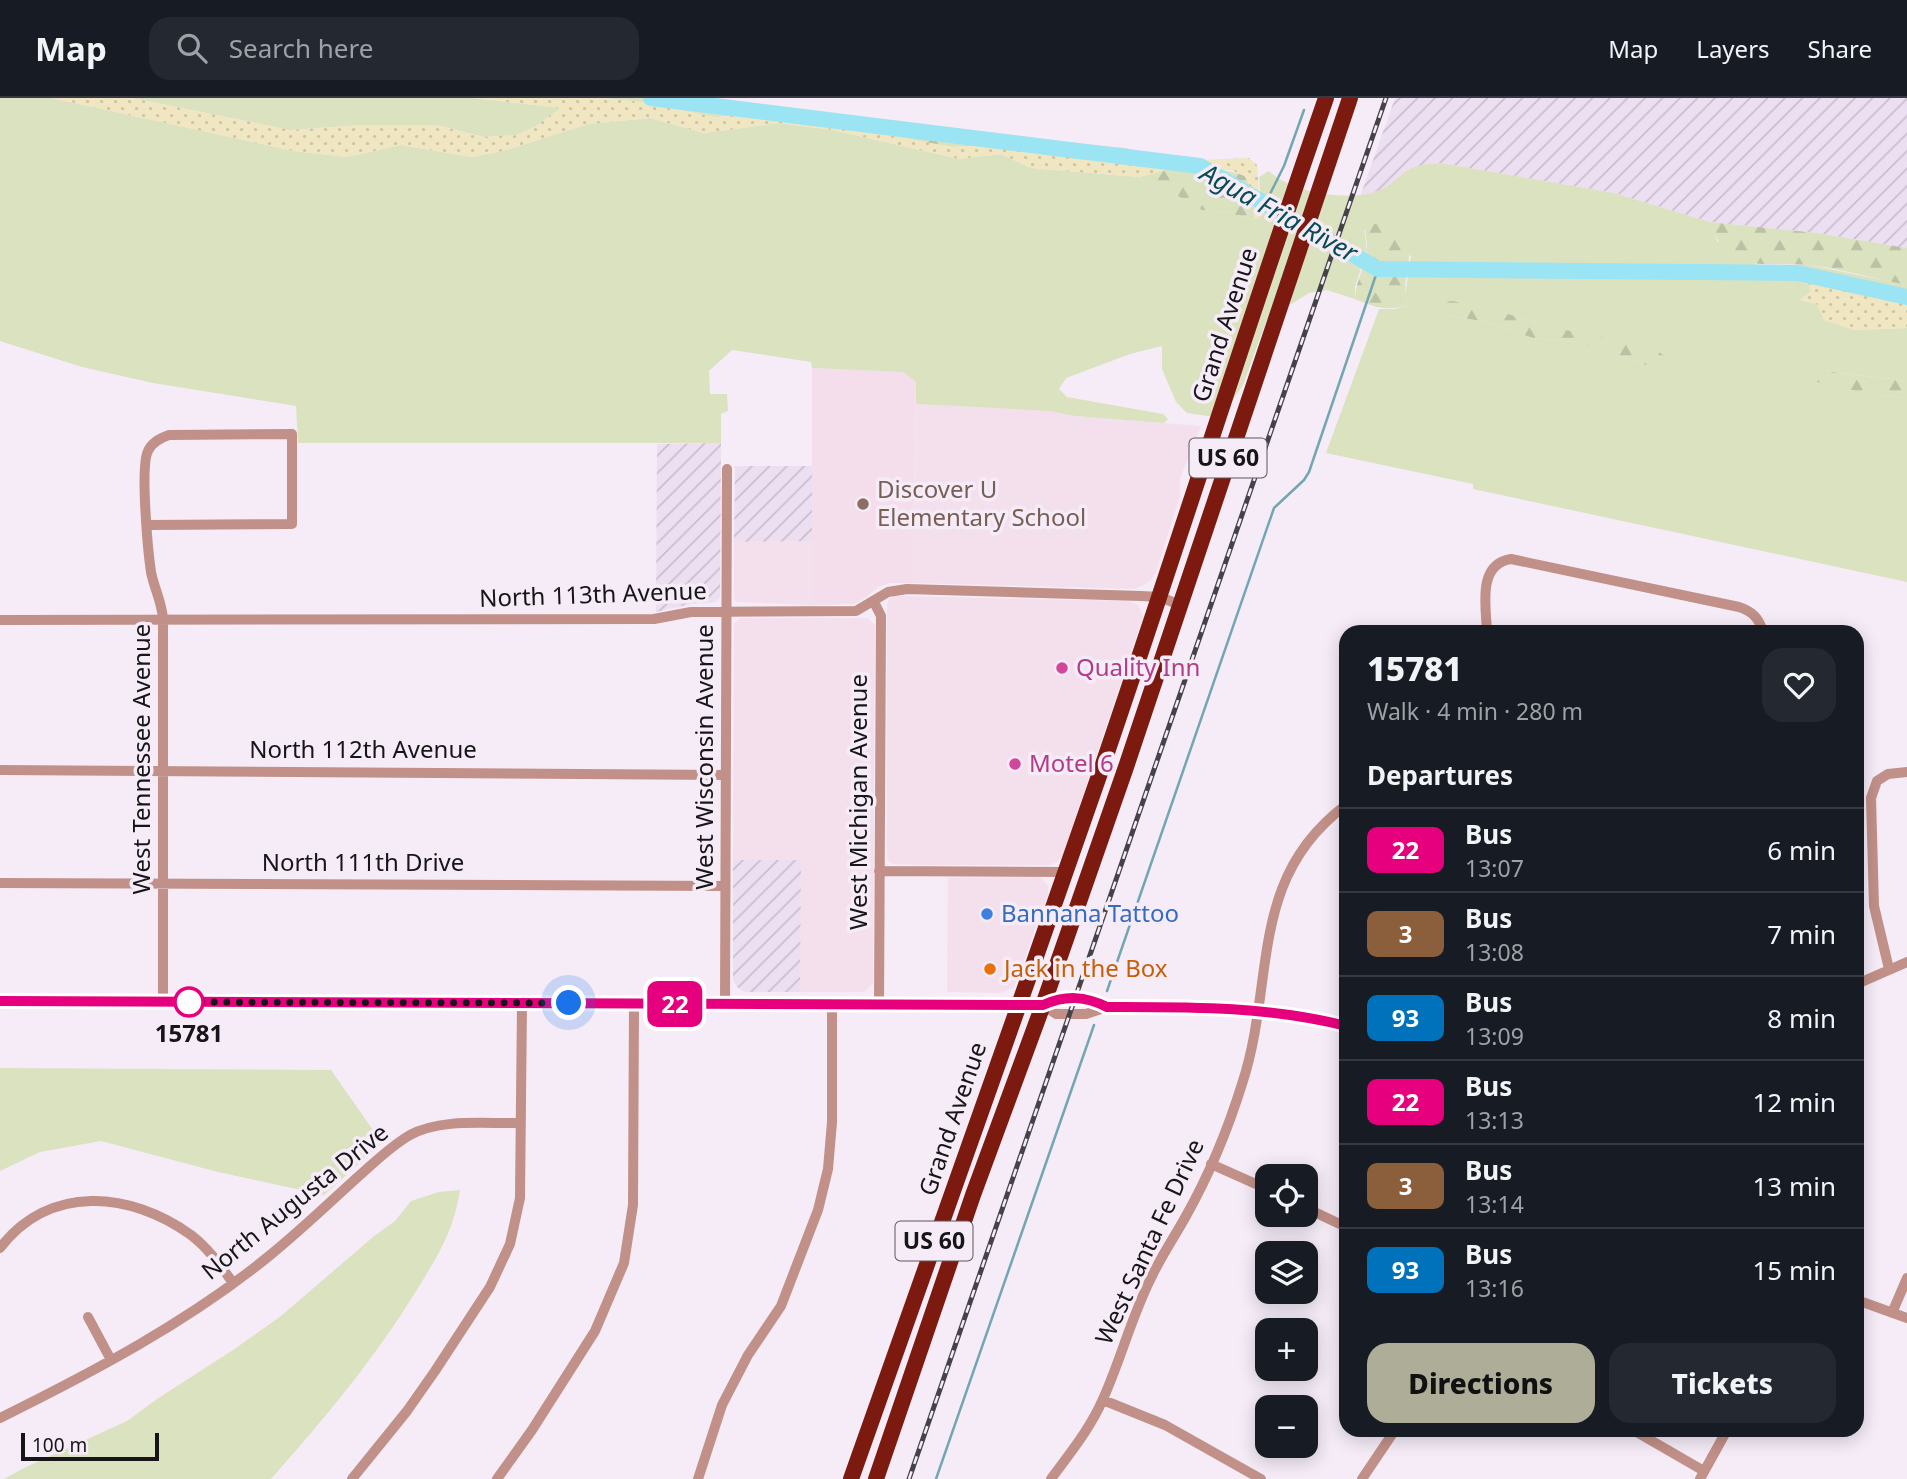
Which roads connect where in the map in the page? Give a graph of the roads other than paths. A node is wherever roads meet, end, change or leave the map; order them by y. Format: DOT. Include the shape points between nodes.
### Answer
graph roads {
  1 [pos="1326,98"];
  2 [pos="1350,99"];
  3 [pos="727,469"];
  4 [pos="148,525"];
  5 [pos="1160,597"];
  6 [pos="874,602"];
  7 [pos="1180,605"];
  8 [pos="726,612"];
  9 [pos="0,620"];
  10 [pos="163,620"];
  11 [pos="1487,625"];
  12 [pos="1760,625"];
  13 [pos="0,770"];
  14 [pos="164,770"];
  15 [pos="1907,772"];
  16 [pos="726,775"];
  17 [pos="1339,811"];
  18 [pos="879,871"];
  19 [pos="1066,872"];
  20 [pos="0,883"];
  21 [pos="163,883"];
  22 [pos="725,886"];
  23 [pos="1907,962"];
  24 [pos="1889,969"];
  25 [pos="1864,981"];
  26 [pos="0,1001"];
  27 [pos="163,1002"];
  28 [pos="522,1003"];
  29 [pos="724,1003"];
  30 [pos="634,1004"];
  31 [pos="832,1004"];
  32 [pos="879,1004"];
  33 [pos="1018,1004"];
  34 [pos="1043,1005"];
  35 [pos="1259,1010"];
  36 [pos="1339,1024"];
  37 [pos="520,1123"];
  38 [pos="1211,1164"];
  39 [pos="1255,1184"];
  40 [pos="1318,1214"];
  41 [pos="1339,1224"];
  42 [pos="0,1248"];
  43 [pos="1907,1278"];
  44 [pos="233,1283"];
  45 [pos="1864,1303"];
  46 [pos="1892,1313"];
  47 [pos="88,1317"];
  48 [pos="1907,1318"];
  49 [pos="111,1360"];
  50 [pos="1103,1400"];
  51 [pos="0,1418"];
  52 [pos="1390,1437"];
  53 [pos="1644,1437"];
  54 [pos="1723,1437"];
  55 [pos="1702,1475"];
  56 [pos="352,1479"];
  57 [pos="497,1479"];
  58 [pos="698,1479"];
  59 [pos="851,1479"];
  60 [pos="876,1479"];
  61 [pos="1051,1479"];
  62 [pos="1261,1479"];
  63 [pos="1362,1479"];
  1 -- 5 [label="highway, Grand Avenue / US 60"];
  2 -- 7 [label="highway, Grand Avenue / US 60"];
  3 -- 8 [label="street, West Wisconsin Avenue"];
  4 -- 4 [label="street, West Tennessee Avenue" via="145,465 147,452 158,438 190,433 292,434 292,524"];
  4 -- 10 [label="street, West Tennessee Avenue"];
  5 -- 6 [label="street, North 113th Avenue" via="906,589 893,590"];
  5 -- 7 [label="street, North 113th Avenue"];
  5 -- 19 [label="highway, Grand Avenue / US 60"];
  6 -- 8 [label="street, North 113th Avenue" via="856,611"];
  6 -- 18 [label="street, West Michigan Avenue" via="881,616"];
  7 -- 34 [label="highway, Grand Avenue / US 60"];
  8 -- 10 [label="street, North 113th Avenue" via="691,611 654,619"];
  8 -- 16 [label="street, West Wisconsin Avenue"];
  9 -- 10 [label="street, North 113th Avenue"];
  10 -- 14 [label="street, West Tennessee Avenue"];
  11 -- 12 [label="street" via="1487,579 1496,564 1511,559 1739,607"];
  13 -- 14 [label="street, North 112th Avenue"];
  14 -- 16 [label="street, North 112th Avenue"];
  14 -- 21 [label="street, West Tennessee Avenue"];
  15 -- 24 [label="street" via="1888,774 1877,781 1871,798 1874,906"];
  16 -- 22 [label="street, West Wisconsin Avenue"];
  17 -- 35 [label="street, West Santa Fe Drive" via="1298,854 1276,900"];
  18 -- 19 [label="street"];
  18 -- 32 [label="street, West Michigan Avenue"];
  19 -- 33 [label="highway, Grand Avenue / US 60"];
  20 -- 21 [label="street, North 111th Drive"];
  21 -- 22 [label="street, North 111th Drive"];
  21 -- 27 [label="street, West Tennessee Avenue"];
  22 -- 29 [label="street, West Wisconsin Avenue"];
  23 -- 24 [label="street"];
  24 -- 25 [label="street"];
  26 -- 27 [label="street"];
  27 -- 28 [label="street"];
  28 -- 30 [label="street"];
  28 -- 37 [label="street"];
  29 -- 30 [label="street"];
  29 -- 31 [label="street"];
  30 -- 57 [label="street" via="633,1205 624,1263 595,1331"];
  31 -- 32 [label="street"];
  31 -- 58 [label="street" via="832,1122 818,1210 781,1306 722,1405"];
  32 -- 33 [label="street"];
  33 -- 34 [label="street"];
  33 -- 59 [label="highway, Grand Avenue / US 60"];
  34 -- 35 [label="street" via="1058,998 1090,999 1107,1007"];
  34 -- 60 [label="highway, Grand Avenue / US 60"];
  35 -- 36 [label="street"];
  35 -- 38 [label="street, West Santa Fe Drive" via="1242,1084"];
  37 -- 44 [label="street, North Augusta Drive" via="447,1124 411,1135"];
  37 -- 56 [label="street" via="520,1198 502,1264 435,1371"];
  38 -- 39 [label="street"];
  38 -- 50 [label="street, West Santa Fe Drive" via="1152,1276"];
  40 -- 41 [label="street"];
  42 -- 44 [label="street" via="27,1220 52,1208 74,1201 105,1201 167,1220 192,1236"];
  43 -- 46 [label="street"];
  44 -- 49 [label="street, North Augusta Drive"];
  45 -- 46 [label="street"];
  46 -- 48 [label="street"];
  47 -- 49 [label="street"];
  49 -- 51 [label="street, North Augusta Drive"];
  50 -- 61 [label="street, West Santa Fe Drive"];
  50 -- 62 [label="street" via="1165,1425"];
  52 -- 63 [label="street"];
  53 -- 55 [label="street"];
  54 -- 55 [label="street"];
}
